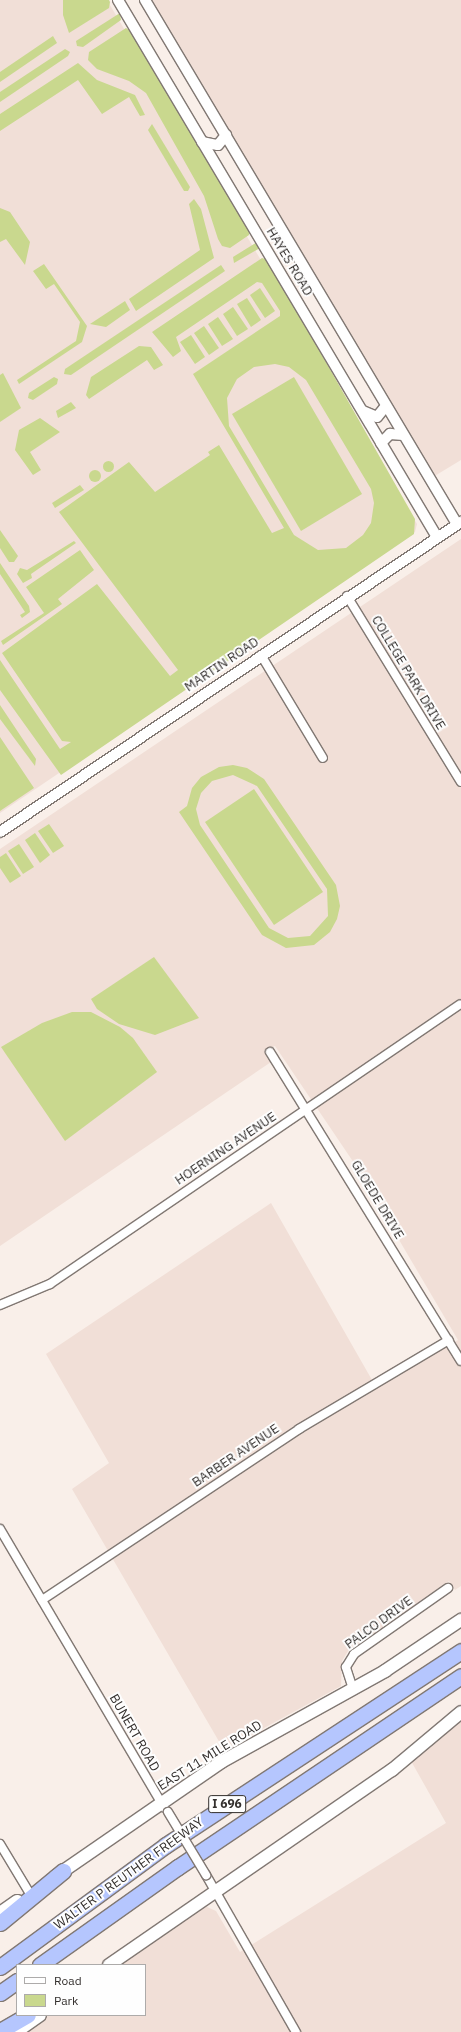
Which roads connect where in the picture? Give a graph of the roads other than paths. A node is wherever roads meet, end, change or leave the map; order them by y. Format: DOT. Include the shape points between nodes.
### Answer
graph roads {
  1 [pos="118,0"];
  2 [pos="145,0"];
  3 [pos="226,135"];
  4 [pos="202,142"];
  5 [pos="386,406"];
  6 [pos="360,408"];
  7 [pos="403,435"];
  8 [pos="381,443"];
  9 [pos="459,523"];
  10 [pos="437,537"];
  11 [pos="347,596"];
  12 [pos="261,655"];
  13 [pos="323,758"];
  14 [pos="461,782"];
  15 [pos="0,832"];
  16 [pos="460,1004"];
  17 [pos="270,1052"];
  18 [pos="307,1108"];
  19 [pos="0,1305"];
  20 [pos="449,1340"];
  21 [pos="461,1361"];
  22 [pos="0,1529"];
  23 [pos="448,1588"];
  24 [pos="42,1600"];
  25 [pos="461,1620"];
  26 [pos="461,1651"];
  27 [pos="461,1676"];
  28 [pos="353,1689"];
  29 [pos="461,1712"];
  30 [pos="165,1807"];
  31 [pos="0,1844"];
  32 [pos="62,1872"];
  33 [pos="215,1890"];
  34 [pos="29,1892"];
  35 [pos="0,1913"];
  36 [pos="0,1923"];
  37 [pos="41,1964"];
  38 [pos="110,1964"];
  39 [pos="0,1967"];
  40 [pos="16,1982"];
  41 [pos="0,1993"];
  42 [pos="26,2016"];
  43 [pos="39,2016"];
  44 [pos="0,2030"];
  45 [pos="16,2032"];
  46 [pos="296,2032"];
  1 -- 4 [label="street, HAYES ROAD"];
  2 -- 3 [label="street, HAYES ROAD"];
  3 -- 4 [label="street" via="218,145"];
  3 -- 5 [label="street, HAYES ROAD"];
  4 -- 6 [label="street, HAYES ROAD"];
  5 -- 6 [label="street" via="377,417 367,415"];
  5 -- 7 [label="street, HAYES ROAD"];
  6 -- 8 [label="street, HAYES ROAD"];
  7 -- 8 [label="street" via="390,434"];
  7 -- 9 [label="street, HAYES ROAD"];
  8 -- 10 [label="street, HAYES ROAD"];
  9 -- 10 [label="street, MARTIN ROAD"];
  10 -- 11 [label="street, MARTIN ROAD"];
  11 -- 12 [label="street, MARTIN ROAD"];
  11 -- 14 [label="street, COLLEGE PARK DRIVE"];
  12 -- 13 [label="street"];
  12 -- 15 [label="street, MARTIN ROAD"];
  16 -- 18 [label="street, HOERNING AVENUE"];
  17 -- 18 [label="street, GLOEDE DRIVE"];
  18 -- 19 [label="street, HOERNING AVENUE" via="50,1284"];
  18 -- 20 [label="street, GLOEDE DRIVE"];
  20 -- 21 [label="street, GLOEDE DRIVE"];
  20 -- 24 [label="street, BARBER AVENUE" via="299,1429"];
  22 -- 24 [label="street, BUNERT ROAD"];
  23 -- 28 [label="street, PALCO DRIVE" via="354,1654 346,1667"];
  24 -- 30 [label="street, BUNERT ROAD"];
  25 -- 28 [label="main road, EAST 11 MILE ROAD"];
  26 -- 39 [label="highway, WALTER P REUTHER FREEWAY / I 696" via="166,1845"];
  27 -- 37 [label="highway, WALTER P REUTHER FREEWAY / I 696" via="178,1867"];
  28 -- 30 [label="main road, EAST 11 MILE ROAD" via="221,1762"];
  29 -- 33 [label="main road" via="392,1770"];
  30 -- 32 [label="main road, EAST 11 MILE ROAD"];
  30 -- 33 [label="street, BUNERT ROAD, bridge"];
  31 -- 34 [label="street"];
  32 -- 34 [label="main road, EAST 11 MILE ROAD"];
  32 -- 36 [label="highway"];
  33 -- 38 [label="main road"];
  33 -- 46 [label="street, BUNERT ROAD"];
  34 -- 35 [label="main road, EAST 11 MILE ROAD"];
  40 -- 41 [label="highway"];
  42 -- 44 [label="highway"];
  43 -- 45 [label="main road"];
}
